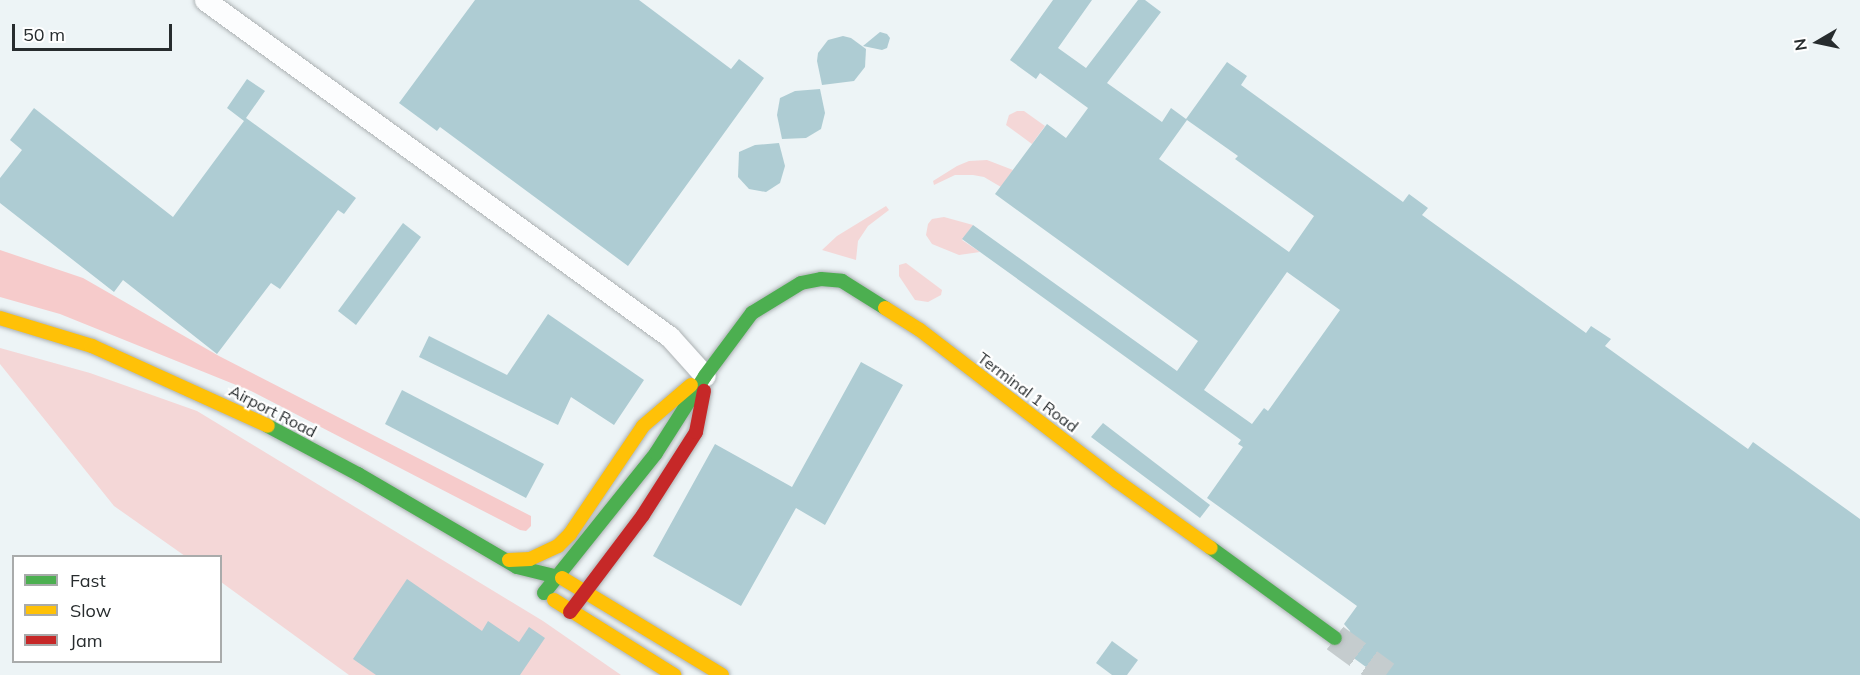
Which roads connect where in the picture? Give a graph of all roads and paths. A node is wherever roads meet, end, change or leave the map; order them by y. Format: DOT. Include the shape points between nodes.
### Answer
graph roads {
  1 [pos="206,0"];
  2 [pos="0,318"];
  3 [pos="705,376"];
  4 [pos="504,560"];
  5 [pos="517,567"];
  6 [pos="556,576"];
  7 [pos="584,590"];
  8 [pos="544,593"];
  9 [pos="570,612"];
  10 [pos="1335,638"];
  11 [pos="674,675"];
  12 [pos="722,675"];
  1 -- 3 [label="street" via="670,337"];
  2 -- 4 [label="street, Airport Road" via="92,346 240,411 358,474"];
  3 -- 4 [label="street, Terminal 1 Road" via="643,426 558,546 530,559"];
  3 -- 6 [label="street, Terminal 1 Road" via="650,462"];
  3 -- 7 [label="street" via="696,432 643,515"];
  3 -- 10 [label="street, Terminal 1 Road" via="752,313 801,283 821,279 842,281 920,330 1117,481"];
  4 -- 5 [label="street, Airport Road"];
  5 -- 6 [label="street, Airport Road"];
  5 -- 8 [label="street, Airport Road"];
  6 -- 7 [label="street, Airport Road"];
  6 -- 8 [label="street, Terminal 1 Road"];
  7 -- 9 [label="street"];
  7 -- 12 [label="street, Airport Road"];
  8 -- 9 [label="street, Airport Road"];
  9 -- 11 [label="street, Airport Road"];
}
